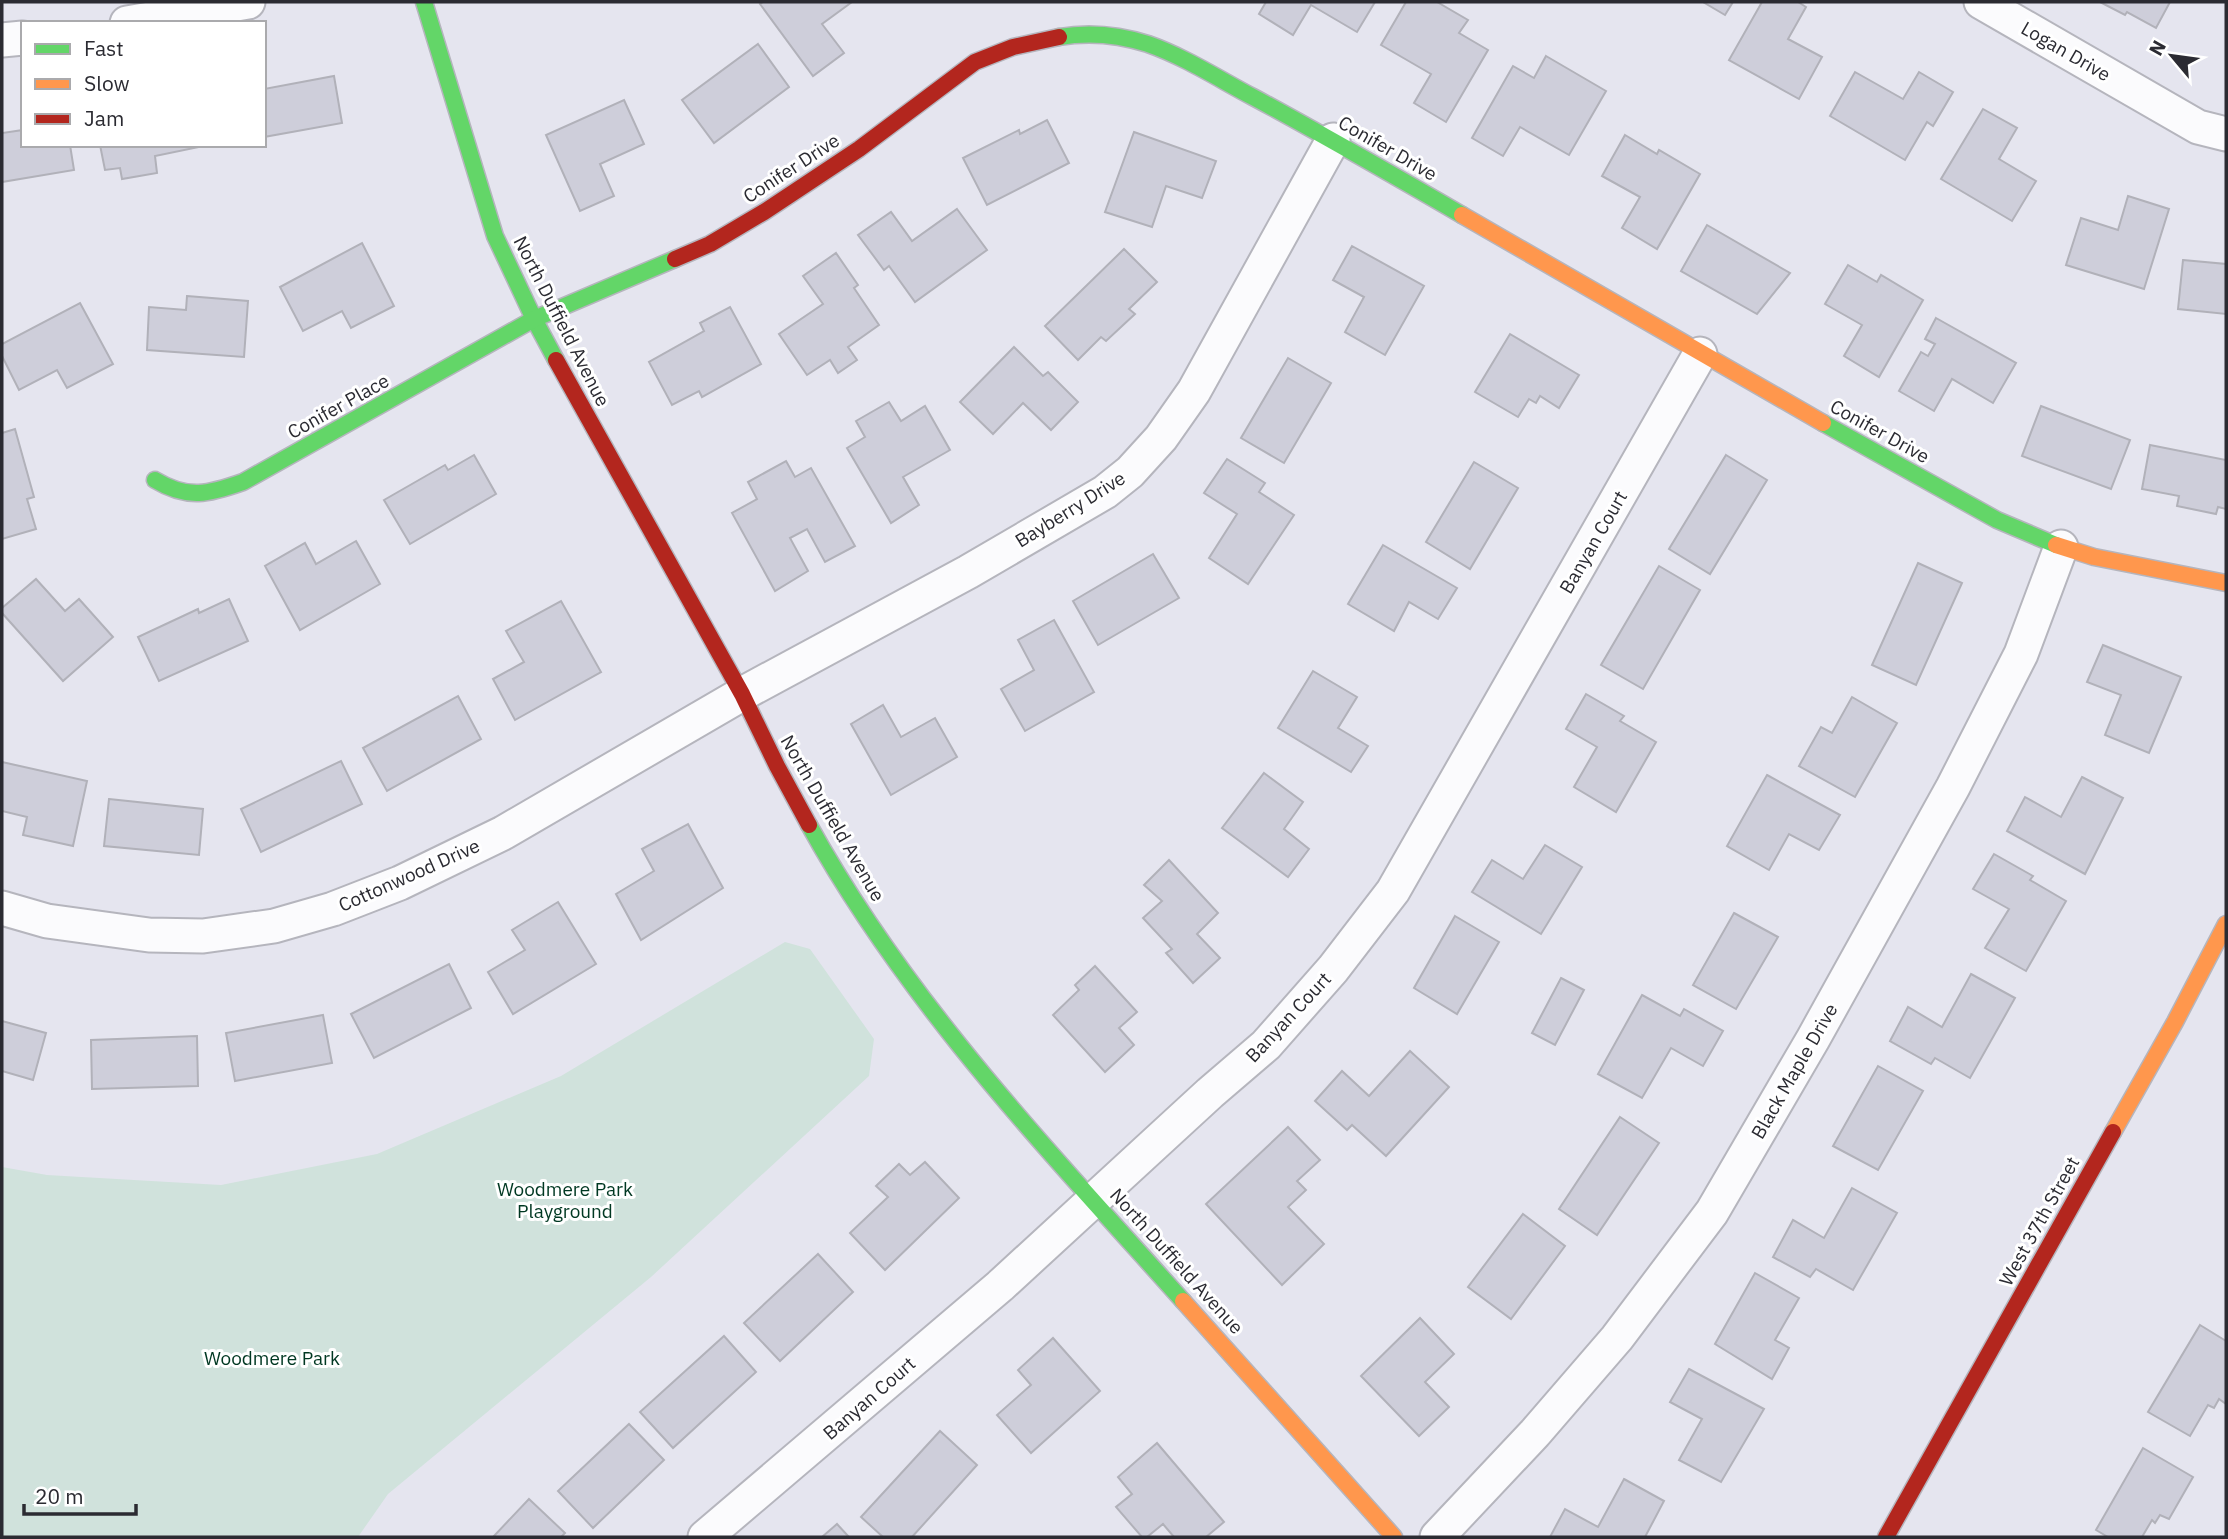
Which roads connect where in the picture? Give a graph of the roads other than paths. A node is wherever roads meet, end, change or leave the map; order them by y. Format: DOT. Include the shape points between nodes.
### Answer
graph roads {
  1 [pos="248,2"];
  2 [pos="424,2"];
  3 [pos="1981,2"];
  4 [pos="139,21"];
  5 [pos="21,38"];
  6 [pos="2,40"];
  7 [pos="2226,134"];
  8 [pos="1333,140"];
  9 [pos="534,319"];
  10 [pos="1700,354"];
  11 [pos="155,480"];
  12 [pos="2061,547"];
  13 [pos="2226,583"];
  14 [pos="742,694"];
  15 [pos="2,908"];
  16 [pos="2226,924"];
  17 [pos="1094,1199"];
  18 [pos="705,1537"];
  19 [pos="1394,1537"];
  20 [pos="1437,1537"];
  21 [pos="1886,1537"];
  1 -- 4 [label="street"];
  2 -- 9 [label="street, North Duffield Avenue" via="495,236"];
  3 -- 7 [label="street, Logan Drive" via="2198,127"];
  5 -- 6 [label="street"];
  8 -- 9 [label="street, Conifer Drive" via="1147,44 1090,34 1062,36 975,62 859,149 710,244"];
  8 -- 10 [label="street, Conifer Drive"];
  8 -- 14 [label="street, Bayberry Drive" via="1194,391 1130,472 1105,492 968,572"];
  9 -- 11 [label="street, Conifer Place" via="243,482 188,495"];
  9 -- 14 [label="street, North Duffield Avenue"];
  10 -- 12 [label="street, Conifer Drive" via="1997,520"];
  10 -- 17 [label="street, Banyan Court" via="1393,891 1266,1045"];
  12 -- 13 [label="street, Conifer Drive"];
  12 -- 20 [label="street, Black Maple Drive" via="2021,654 1953,787 1712,1212 1617,1338"];
  14 -- 15 [label="street, Cottonwood Drive" via="503,833 400,883 333,909 274,926 203,936 149,935 47,920"];
  14 -- 17 [label="street, North Duffield Avenue" via="815,835 898,965 991,1086"];
  16 -- 21 [label="street, West 37th Street"];
  17 -- 18 [label="street, Banyan Court" via="1000,1286"];
  17 -- 19 [label="street, North Duffield Avenue"];
}
